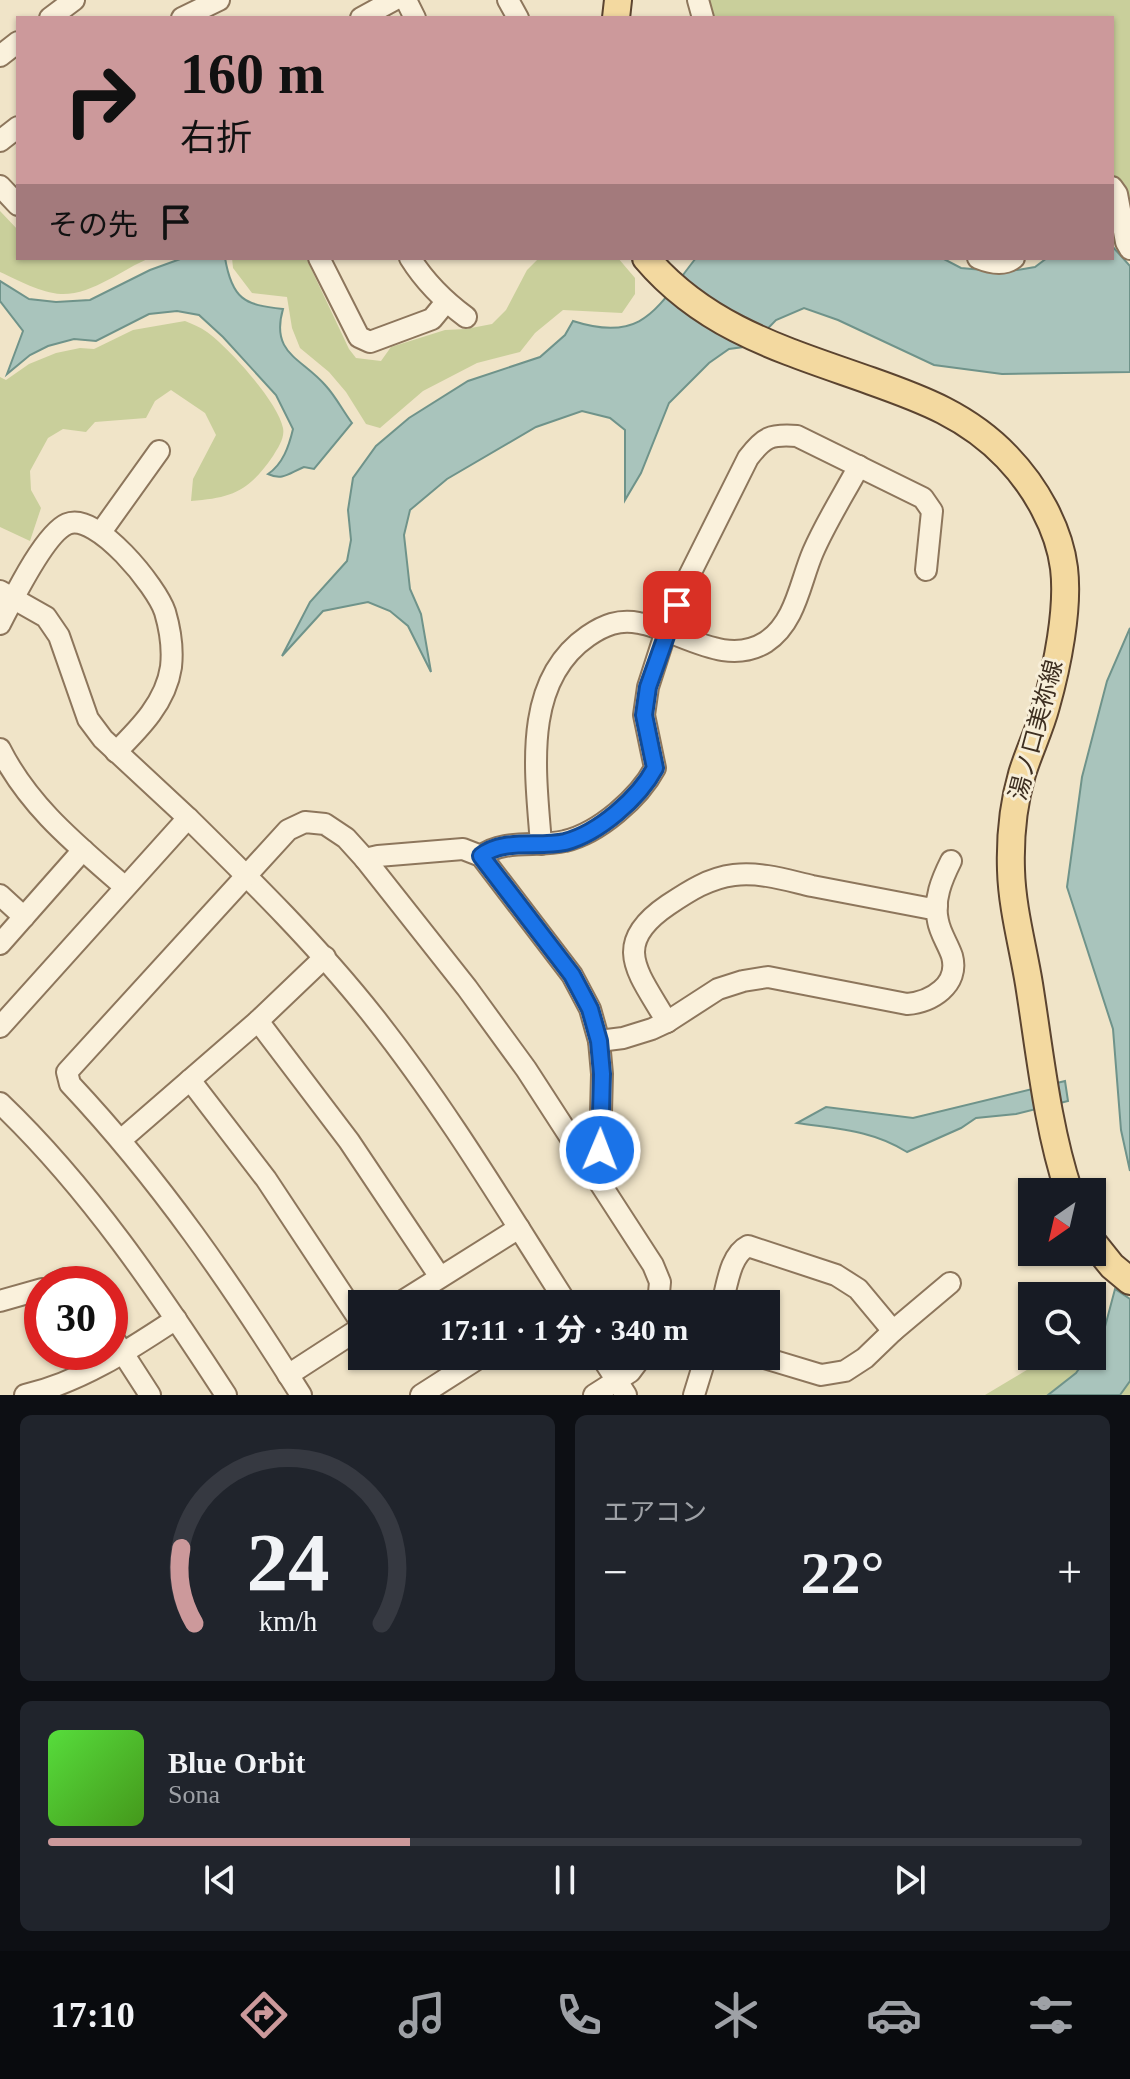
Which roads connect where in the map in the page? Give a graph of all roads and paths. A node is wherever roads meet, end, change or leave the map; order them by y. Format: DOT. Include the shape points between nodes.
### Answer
graph roads {
  1 [pos="74,0"];
  2 [pos="219,0"];
  3 [pos="394,0"];
  4 [pos="53,16"];
  5 [pos="186,16"];
  6 [pos="365,16"];
  7 [pos="16,129"];
  8 [pos="0,141"];
  9 [pos="0,186"];
  10 [pos="1114,190"];
  11 [pos="16,203"];
  12 [pos="1130,249"];
  13 [pos="320,260"];
  14 [pos="411,260"];
  15 [pos="648,260"];
  16 [pos="982,260"];
  17 [pos="1012,260"];
  18 [pos="446,302"];
  19 [pos="466,317"];
  20 [pos="159,451"];
  21 [pos="859,466"];
  22 [pos="101,532"];
  23 [pos="926,570"];
  24 [pos="6,595"];
  25 [pos="0,624"];
  26 [pos="666,631"];
  27 [pos="0,749"];
  28 [pos="116,752"];
  29 [pos="188,818"];
  30 [pos="541,844"];
  31 [pos="83,850"];
  32 [pos="481,856"];
  33 [pos="365,859"];
  34 [pos="951,861"];
  35 [pos="247,875"];
  36 [pos="125,887"];
  37 [pos="0,895"];
  38 [pos="937,906"];
  39 [pos="24,917"];
  40 [pos="0,944"];
  41 [pos="325,957"];
  42 [pos="2,1021"];
  43 [pos="258,1021"];
  44 [pos="667,1022"];
  45 [pos="599,1041"];
  46 [pos="190,1080"];
  47 [pos="0,1103"];
  48 [pos="122,1139"];
  49 [pos="587,1165"];
  50 [pos="1065,1178"];
  51 [pos="519,1228"];
  52 [pos="1106,1257"];
  53 [pos="1121,1274"];
  54 [pos="440,1277"];
  55 [pos="950,1283"];
  56 [pos="420,1290"];
  57 [pos="557,1290"];
  58 [pos="659,1290"];
  59 [pos="726,1290"];
  60 [pos="24,1294"];
  61 [pos="0,1301"];
  62 [pos="348,1305"];
  63 [pos="176,1319"];
  64 [pos="893,1331"];
  65 [pos="348,1335"];
  66 [pos="128,1352"];
  67 [pos="128,1359"];
  68 [pos="780,1363"];
  69 [pos="92,1370"];
  70 [pos="460,1370"];
  71 [pos="610,1370"];
  72 [pos="632,1370"];
  73 [pos="702,1370"];
  74 [pos="288,1375"];
  75 [pos="622,1388"];
  76 [pos="25,1395"];
  77 [pos="150,1395"];
  78 [pos="226,1395"];
  79 [pos="301,1395"];
  80 [pos="421,1395"];
  81 [pos="594,1395"];
  82 [pos="694,1395"];
  1 -- 4 [label="street"];
  2 -- 5 [label="street"];
  3 -- 6 [label="street"];
  7 -- 8 [label="street"];
  9 -- 11 [label="street"];
  10 -- 12 [label="street"];
  13 -- 18 [label="street" via="359,337 370,342 432,319"];
  14 -- 18 [label="street"];
  15 -- 50 [label="main road, 湯ノ口美祢線" via="701,310 766,344 931,402 969,424 1007,456 1052,526 1064,569 1063,610 1046,707 1021,777 1012,824 1011,873"];
  16 -- 17 [label="street"];
  18 -- 19 [label="street"];
  20 -- 22 [label="street"];
  21 -- 23 [label="street" via="923,498 932,511"];
  21 -- 26 [label="street" via="814,550 795,604 782,627 765,642 738,651 715,649"];
  21 -- 26 [label="street" via="797,436 762,441 748,458"];
  22 -- 24 [label="street" via="76,522 64,525"];
  22 -- 28 [label="street" via="150,584 164,610 170,638 171,667 161,696 148,719"];
  24 -- 25 [label="street"];
  24 -- 28 [label="street" via="46,617 59,636 88,719"];
  26 -- 30 [label="street" via="644,715 655,768 646,785 592,830"];
  26 -- 30 [label="street" via="620,621 599,628 556,670 537,737"];
  27 -- 31 [label="street" via="14,778"];
  28 -- 29 [label="street"];
  29 -- 35 [label="street"];
  29 -- 36 [label="street"];
  30 -- 32 [label="street" via="492,847"];
  31 -- 36 [label="street"];
  31 -- 39 [label="street"];
  32 -- 33 [label="street" via="463,849"];
  32 -- 45 [label="street" via="572,975"];
  33 -- 35 [label="street" via="325,824 305,822 288,830"];
  33 -- 49 [label="street" via="526,1069"];
  34 -- 38 [label="street"];
  35 -- 41 [label="street"];
  35 -- 48 [label="street" via="67,1072 70,1084"];
  36 -- 42 [label="street"];
  37 -- 39 [label="street"];
  38 -- 44 [label="street" via="953,961 949,981 937,997 907,1004 768,977 718,989"];
  38 -- 44 [label="street" via="765,874 707,881 648,918 637,934 632,952"];
  39 -- 40 [label="street"];
  41 -- 43 [label="street"];
  41 -- 51 [label="street" via="420,1078"];
  43 -- 46 [label="street"];
  43 -- 54 [label="street" via="349,1141"];
  44 -- 45 [label="street"];
  45 -- 49 [label="street" via="600,1150"];
  46 -- 48 [label="street"];
  46 -- 62 [label="street" via="266,1179"];
  47 -- 63 [label="street" via="124,1245"];
  48 -- 74 [label="street" via="217,1266"];
  49 -- 58 [label="street" via="653,1265"];
  51 -- 54 [label="street"];
  51 -- 57 [label="street"];
  52 -- 53 [label="main road"];
  54 -- 56 [label="street"];
  55 -- 64 [label="street"];
  59 -- 64 [label="street" via="739,1250 748,1246 836,1275 858,1289"];
  60 -- 61 [label="street"];
  63 -- 66 [label="street"];
  63 -- 78 [label="street"];
  64 -- 68 [label="street" via="845,1371 821,1375"];
  65 -- 74 [label="street"];
  67 -- 77 [label="street"];
  69 -- 76 [label="street"];
  70 -- 80 [label="street"];
  71 -- 75 [label="street"];
  72 -- 75 [label="street"];
  73 -- 82 [label="street"];
  74 -- 79 [label="street"];
  75 -- 81 [label="street"];
}
